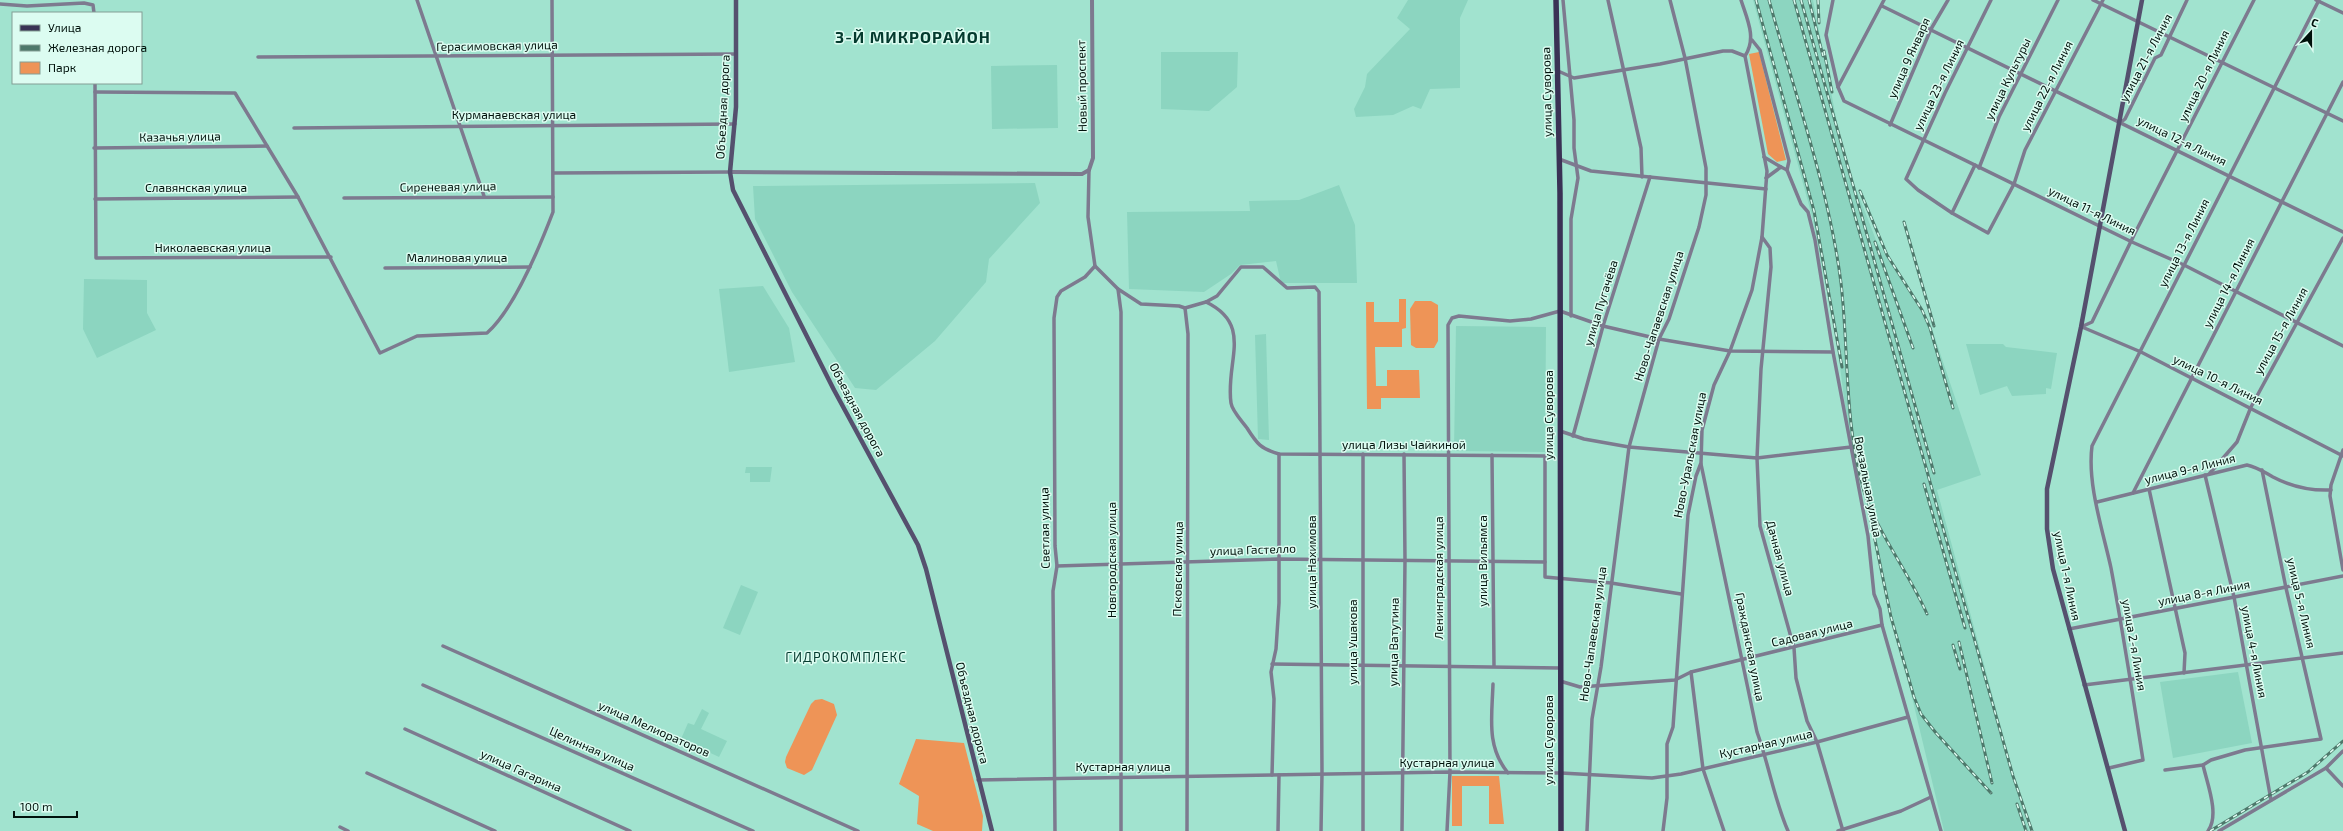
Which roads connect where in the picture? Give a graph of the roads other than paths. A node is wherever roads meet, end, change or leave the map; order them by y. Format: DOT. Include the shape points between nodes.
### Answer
graph roads {
  1 [pos="417,0"];
  2 [pos="552,0"];
  3 [pos="736,0"];
  4 [pos="1092,0"];
  5 [pos="1556,0"];
  6 [pos="1563,0"];
  7 [pos="1608,0"];
  8 [pos="1670,0"];
  9 [pos="1741,0"];
  10 [pos="1833,0"];
  11 [pos="1884,0"];
  12 [pos="1948,0"];
  13 [pos="1991,0"];
  14 [pos="2058,0"];
  15 [pos="2093,0"];
  16 [pos="2142,0"];
  17 [pos="2188,0"];
  18 [pos="2254,0"];
  19 [pos="2318,0"];
  20 [pos="2102,2"];
  21 [pos="0,4"];
  22 [pos="1882,6"];
  23 [pos="94,12"];
  24 [pos="2343,13"];
  25 [pos="2138,21"];
  26 [pos="1931,29"];
  27 [pos="2170,37"];
  28 [pos="1752,39"];
  29 [pos="1968,48"];
  30 [pos="736,54"];
  31 [pos="552,56"];
  32 [pos="1745,56"];
  33 [pos="258,57"];
  34 [pos="437,57"];
  35 [pos="1684,58"];
  36 [pos="2223,62"];
  37 [pos="1624,70"];
  38 [pos="1558,71"];
  39 [pos="2021,74"];
  40 [pos="1569,76"];
  41 [pos="2343,82"];
  42 [pos="95,84"];
  43 [pos="1838,87"];
  44 [pos="2275,88"];
  45 [pos="2055,90"];
  46 [pos="95,92"];
  47 [pos="2328,113"];
  48 [pos="2343,121"];
  49 [pos="2120,123"];
  50 [pos="735,124"];
  51 [pos="460,125"];
  52 [pos="1890,125"];
  53 [pos="552,126"];
  54 [pos="294,128"];
  55 [pos="1923,141"];
  56 [pos="267,146"];
  57 [pos="94,148"];
  58 [pos="2178,151"];
  59 [pos="1764,157"];
  60 [pos="1559,159"];
  61 [pos="1575,165"];
  62 [pos="1975,165"];
  63 [pos="1781,167"];
  64 [pos="1979,168"];
  65 [pos="1089,170"];
  66 [pos="1787,170"];
  67 [pos="730,172"];
  68 [pos="554,173"];
  69 [pos="2229,175"];
  70 [pos="1642,176"];
  71 [pos="1650,177"];
  72 [pos="1766,178"];
  73 [pos="1706,184"];
  74 [pos="2014,184"];
  75 [pos="1766,189"];
  76 [pos="484,196"];
  77 [pos="298,197"];
  78 [pos="553,197"];
  79 [pos="344,198"];
  80 [pos="95,199"];
  81 [pos="2282,202"];
  82 [pos="1952,213"];
  83 [pos="2100,226"];
  84 [pos="2343,232"];
  85 [pos="1762,237"];
  86 [pos="2343,238"];
  87 [pos="2132,242"];
  88 [pos="331,257"];
  89 [pos="2184,265"];
  90 [pos="1095,266"];
  91 [pos="530,267"];
  92 [pos="385,268"];
  93 [pos="1118,289"];
  94 [pos="2236,292"];
  95 [pos="1206,302"];
  96 [pos="1185,308"];
  97 [pos="1560,311"];
  98 [pos="1571,316"];
  99 [pos="2296,323"];
  100 [pos="1603,326"];
  101 [pos="2081,327"];
  102 [pos="1659,339"];
  103 [pos="2343,346"];
  104 [pos="1730,351"];
  105 [pos="1833,352"];
  106 [pos="2141,352"];
  107 [pos="1762,353"];
  108 [pos="2190,379"];
  109 [pos="2251,407"];
  110 [pos="1560,431"];
  111 [pos="1573,436"];
  112 [pos="1629,447"];
  113 [pos="1851,448"];
  114 [pos="2343,450"];
  115 [pos="1279,454"];
  116 [pos="1363,454"];
  117 [pos="1404,454"];
  118 [pos="1448,454"];
  119 [pos="1321,455"];
  120 [pos="1492,455"];
  121 [pos="1702,455"];
  122 [pos="2342,455"];
  123 [pos="1757,458"];
  124 [pos="1701,463"];
  125 [pos="2262,470"];
  126 [pos="2210,473"];
  127 [pos="2205,475"];
  128 [pos="2150,489"];
  129 [pos="2331,490"];
  130 [pos="2133,493"];
  131 [pos="2097,501"];
  132 [pos="1278,559"];
  133 [pos="1322,559"];
  134 [pos="1363,560"];
  135 [pos="1405,560"];
  136 [pos="1449,560"];
  137 [pos="1492,561"];
  138 [pos="1188,562"];
  139 [pos="1545,562"];
  140 [pos="1122,564"];
  141 [pos="1057,566"];
  142 [pos="2343,570"];
  143 [pos="2343,576"];
  144 [pos="1560,578"];
  145 [pos="1611,583"];
  146 [pos="2286,588"];
  147 [pos="1681,594"];
  148 [pos="2234,597"];
  149 [pos="2176,608"];
  150 [pos="2120,619"];
  151 [pos="1882,625"];
  152 [pos="2069,629"];
  153 [pos="443,646"];
  154 [pos="1794,648"];
  155 [pos="2343,653"];
  156 [pos="2303,657"];
  157 [pos="1741,661"];
  158 [pos="1272,664"];
  159 [pos="1404,664"];
  160 [pos="2246,664"];
  161 [pos="1363,665"];
  162 [pos="1449,665"];
  163 [pos="1322,666"];
  164 [pos="1494,666"];
  165 [pos="1560,668"];
  166 [pos="1691,672"];
  167 [pos="2184,673"];
  168 [pos="2130,678"];
  169 [pos="1675,680"];
  170 [pos="1560,681"];
  171 [pos="1493,684"];
  172 [pos="423,685"];
  173 [pos="2084,685"];
  174 [pos="1596,686"];
  175 [pos="1908,717"];
  176 [pos="405,729"];
  177 [pos="1817,742"];
  178 [pos="2262,747"];
  179 [pos="2343,752"];
  180 [pos="1765,754"];
  181 [pos="2203,765"];
  182 [pos="2109,768"];
  183 [pos="2326,768"];
  184 [pos="1703,769"];
  185 [pos="2165,770"];
  186 [pos="1450,772"];
  187 [pos="367,773"];
  188 [pos="1322,773"];
  189 [pos="1364,773"];
  190 [pos="1404,773"];
  191 [pos="1508,773"];
  192 [pos="1561,773"];
  193 [pos="1279,774"];
  194 [pos="1588,774"];
  195 [pos="1272,775"];
  196 [pos="1667,776"];
  197 [pos="1121,777"];
  198 [pos="1187,777"];
  199 [pos="1055,778"];
  200 [pos="978,780"];
  201 [pos="2343,786"];
  202 [pos="1931,797"];
  203 [pos="2271,800"];
  204 [pos="340,827"];
  205 [pos="1843,830"];
  206 [pos="348,831"];
  207 [pos="495,831"];
  208 [pos="630,831"];
  209 [pos="753,831"];
  210 [pos="858,831"];
  211 [pos="992,831"];
  212 [pos="1055,831"];
  213 [pos="1121,831"];
  214 [pos="1187,831"];
  215 [pos="1278,831"];
  216 [pos="1321,831"];
  217 [pos="1363,831"];
  218 [pos="1402,831"];
  219 [pos="1447,831"];
  220 [pos="1561,831"];
  221 [pos="1587,831"];
  222 [pos="1663,831"];
  223 [pos="1724,831"];
  224 [pos="1788,831"];
  225 [pos="1838,831"];
  226 [pos="1941,831"];
  227 [pos="2125,831"];
  228 [pos="2208,831"];
  229 [pos="2219,831"];
  1 -- 34 [label="street"];
  2 -- 31 [label="street"];
  3 -- 30 [label="main road, Объездная дорога"];
  4 -- 65 [label="street, Новый проспект" via="1093,158"];
  5 -- 38 [label="main road, улица Суворова"];
  6 -- 40 [label="street"];
  7 -- 37 [label="street"];
  8 -- 35 [label="street, Ново-Чапаевская улица"];
  9 -- 28 [label="street"];
  10 -- 43 [label="street, улица 11-я Линия" via="1826,35"];
  11 -- 22 [label="street"];
  12 -- 26 [label="street, улица 9 Января"];
  13 -- 29 [label="street, улица 23-я Линия"];
  14 -- 39 [label="street, улица Культуры"];
  15 -- 20 [label="street"];
  16 -- 25 [label="main road"];
  17 -- 27 [label="street, улица 21-я Линия"];
  18 -- 36 [label="street, улица 20-я Линия"];
  19 -- 24 [label="street"];
  19 -- 44 [label="street, улица 13-я Линия"];
  20 -- 25 [label="street"];
  20 -- 45 [label="street, улица 22-я Линия"];
  21 -- 23 [label="street" via="27,6 84,3 93,5"];
  22 -- 26 [label="street, улица 12-я Линия"];
  22 -- 43 [label="street"];
  25 -- 27 [label="street"];
  25 -- 49 [label="main road, улица 21-я Линия"];
  26 -- 29 [label="street, улица 12-я Линия"];
  26 -- 52 [label="street, улица 9 Января"];
  27 -- 36 [label="street"];
  27 -- 49 [label="street, улица 21-я Линия" via="2161,55 2155,58 2125,119"];
  28 -- 32 [label="street" via="1751,47"];
  28 -- 66 [label="street" via="1760,50 1789,161"];
  29 -- 39 [label="street, улица 12-я Линия"];
  29 -- 55 [label="street, улица 23-я Линия"];
  30 -- 31 [label="street, Герасимовская улица"];
  30 -- 50 [label="main road, Объездная дорога"];
  31 -- 34 [label="street, Герасимовская улица"];
  31 -- 53 [label="street"];
  32 -- 35 [label="street" via="1728,51"];
  32 -- 59 [label="street, Ново-Уральская улица"];
  33 -- 34 [label="street, Герасимовская улица"];
  34 -- 51 [label="street"];
  35 -- 37 [label="street"];
  35 -- 73 [label="street, Ново-Чапаевская улица" via="1706,168"];
  36 -- 44 [label="street"];
  36 -- 58 [label="street, улица 20-я Линия"];
  37 -- 40 [label="street" via="1574,78"];
  37 -- 70 [label="street" via="1641,148"];
  38 -- 40 [label="street"];
  38 -- 60 [label="main road, улица Суворова"];
  39 -- 45 [label="street, улица 12-я Линия"];
  39 -- 64 [label="street, улица Культуры" via="1999,117"];
  40 -- 61 [label="street" via="1574,120"];
  41 -- 47 [label="street, улица 14-я Линия"];
  42 -- 46 [label="street"];
  43 -- 52 [label="street, улица 11-я Линия" via="1844,101"];
  44 -- 47 [label="street"];
  44 -- 69 [label="street, улица 13-я Линия"];
  45 -- 49 [label="street, улица 12-я Линия"];
  45 -- 74 [label="street, улица 22-я Линия" via="2025,150"];
  46 -- 56 [label="street" via="235,93"];
  46 -- 57 [label="street"];
  47 -- 48 [label="street"];
  47 -- 81 [label="street, улица 14-я Линия"];
  49 -- 58 [label="street, улица 12-я Линия"];
  49 -- 83 [label="main road, улица 21-я Линия"];
  50 -- 53 [label="street, Курманаевская улица"];
  50 -- 67 [label="main road, Объездная дорога"];
  51 -- 53 [label="street, Курманаевская улица"];
  51 -- 54 [label="street, Курманаевская улица"];
  51 -- 76 [label="street"];
  52 -- 55 [label="street, улица 11-я Линия"];
  53 -- 68 [label="street"];
  55 -- 62 [label="street, улица 11-я Линия"];
  55 -- 82 [label="street, улица 23-я Линия" via="1906,178 1918,190"];
  56 -- 57 [label="street, Казачья улица"];
  56 -- 77 [label="street"];
  57 -- 80 [label="street"];
  58 -- 69 [label="street, улица 12-я Линия"];
  58 -- 87 [label="street, улица 20-я Линия"];
  59 -- 63 [label="street"];
  59 -- 72 [label="street, Ново-Уральская улица"];
  60 -- 61 [label="street"];
  60 -- 97 [label="main road, улица Суворова"];
  61 -- 70 [label="street" via="1591,171"];
  61 -- 98 [label="street" via="1578,178 1571,219"];
  62 -- 64 [label="street, улица 11-я Линия"];
  62 -- 82 [label="street"];
  63 -- 66 [label="street"];
  63 -- 72 [label="street"];
  64 -- 74 [label="street, улица 11-я Линия"];
  65 -- 67 [label="street" via="1082,174"];
  65 -- 90 [label="street" via="1088,217"];
  66 -- 105 [label="street, Вокзальная улица" via="1801,204 1808,212"];
  67 -- 68 [label="street"];
  67 -- 200 [label="main road, Объездная дорога" via="733,190 744,215 834,390 918,545"];
  68 -- 78 [label="street"];
  69 -- 81 [label="street, улица 12-я Линия"];
  69 -- 89 [label="street, улица 13-я Линия"];
  70 -- 71 [label="street"];
  71 -- 73 [label="street"];
  71 -- 100 [label="street, улица Пугачёва"];
  72 -- 75 [label="street, Ново-Уральская улица"];
  73 -- 75 [label="street"];
  73 -- 102 [label="street, Ново-Чапаевская улица" via="1699,227 1669,319"];
  74 -- 82 [label="street, улица 22-я Линия" via="1988,233"];
  74 -- 83 [label="street, улица 11-я Линия"];
  75 -- 85 [label="street, Ново-Уральская улица"];
  76 -- 78 [label="street, Сиреневая улица"];
  76 -- 79 [label="street, Сиреневая улица"];
  77 -- 80 [label="street, Славянская улица"];
  77 -- 88 [label="street"];
  78 -- 91 [label="street" via="553,212"];
  80 -- 88 [label="street, Николаевская улица" via="96,258"];
  81 -- 84 [label="street, улица 12-я Линия"];
  81 -- 94 [label="street, улица 14-я Линия"];
  83 -- 87 [label="street, улица 11-я Линия"];
  83 -- 101 [label="main road, улица 1-я Линия"];
  85 -- 104 [label="street, Ново-Уральская улица" via="1752,290"];
  85 -- 107 [label="street, Дачная улица" via="1770,248 1772,267"];
  86 -- 99 [label="street, улица 15-я Линия"];
  87 -- 89 [label="street, улица 11-я Линия"];
  87 -- 101 [label="street, улица 20-я Линия" via="2092,322"];
  88 -- 91 [label="street" via="380,353 407,339 487,333 495,326"];
  89 -- 94 [label="street, улица 11-я Линия"];
  89 -- 106 [label="street, улица 13-я Линия"];
  90 -- 93 [label="street"];
  90 -- 141 [label="street, Светлая улица" via="1085,276 1061,291 1057,297 1054,356"];
  91 -- 92 [label="street, Малиновая улица"];
  93 -- 96 [label="street" via="1141,304"];
  93 -- 140 [label="street, Новгородская улица" via="1121,312"];
  94 -- 99 [label="street, улица 11-я Линия"];
  94 -- 108 [label="street, улица 14-я Линия"];
  95 -- 96 [label="street"];
  95 -- 115 [label="street, улица Лизы Чайкиной" via="1220,309 1234,329 1231,404 1254,440 1264,450"];
  95 -- 119 [label="street, улица Нахимова" via="1217,296 1241,267 1263,266 1287,288 1315,287 1319,292"];
  96 -- 138 [label="street, Псковская улица" via="1188,334"];
  97 -- 98 [label="street"];
  97 -- 110 [label="main road, улица Суворова"];
  97 -- 118 [label="street, Ленинградская улица" via="1531,319 1510,321 1459,316 1452,318 1448,325"];
  98 -- 100 [label="street"];
  99 -- 103 [label="street, улица 11-я Линия"];
  99 -- 109 [label="street, улица 15-я Линия"];
  100 -- 102 [label="street"];
  100 -- 111 [label="street, улица Пугачёва"];
  101 -- 106 [label="street, улица 10-я Линия"];
  101 -- 152 [label="main road, улица 1-я Линия" via="2046,498 2048,547"];
  102 -- 104 [label="street"];
  102 -- 112 [label="street, Ново-Чапаевская улица"];
  104 -- 107 [label="street"];
  104 -- 121 [label="street, Ново-Уральская улица" via="1714,385 1702,430"];
  105 -- 107 [label="street"];
  105 -- 113 [label="street, Вокзальная улица"];
  106 -- 108 [label="street, улица 10-я Линия"];
  106 -- 131 [label="street, улица 13-я Линия" via="2092,446 2090,461"];
  107 -- 123 [label="street, Дачная улица"];
  108 -- 109 [label="street, улица 10-я Линия"];
  108 -- 130 [label="street, улица 14-я Линия"];
  109 -- 122 [label="street, улица 10-я Линия"];
  109 -- 126 [label="street, улица 15-я Линия" via="2237,442"];
  110 -- 111 [label="street"];
  110 -- 144 [label="main road, улица Суворова"];
  111 -- 112 [label="street"];
  112 -- 121 [label="street"];
  112 -- 145 [label="street, Ново-Чапаевская улица"];
  113 -- 123 [label="street"];
  113 -- 151 [label="street, Вокзальная улица" via="1868,536 1874,594 1880,609"];
  114 -- 122 [label="street"];
  115 -- 119 [label="street, улица Лизы Чайкиной"];
  115 -- 132 [label="street"];
  116 -- 117 [label="street, улица Лизы Чайкиной"];
  116 -- 119 [label="street, улица Лизы Чайкиной"];
  116 -- 134 [label="street, улица Ушакова"];
  117 -- 118 [label="street, улица Лизы Чайкиной"];
  117 -- 135 [label="street, улица Ватутина"];
  118 -- 120 [label="street, улица Лизы Чайкиной"];
  118 -- 136 [label="street, Ленинградская улица"];
  119 -- 133 [label="street, улица Нахимова"];
  120 -- 137 [label="street, улица Вильямса"];
  120 -- 139 [label="street, улица Лизы Чайкиной" via="1545,456"];
  121 -- 123 [label="street"];
  121 -- 124 [label="street, Ново-Уральская улица"];
  122 -- 129 [label="street"];
  123 -- 154 [label="street, Дачная улица" via="1760,526"];
  124 -- 147 [label="street, Ново-Уральская улица" via="1688,515"];
  124 -- 157 [label="street, Гражданская улица" via="1742,651"];
  125 -- 126 [label="street, улица 9-я Линия" via="2247,465"];
  125 -- 129 [label="street, улица 9-я Линия" via="2300,488 2314,491"];
  125 -- 146 [label="street, улица 5-я Линия"];
  126 -- 127 [label="street, улица 9-я Линия"];
  127 -- 128 [label="street, улица 9-я Линия"];
  127 -- 148 [label="street, улица 4-я Линия"];
  128 -- 130 [label="street, улица 9-я Линия"];
  128 -- 149 [label="street"];
  129 -- 142 [label="street"];
  130 -- 131 [label="street, улица 9-я Линия"];
  131 -- 150 [label="street, улица 2-я Линия"];
  132 -- 133 [label="street, улица Гастелло"];
  132 -- 138 [label="street, улица Гастелло"];
  132 -- 158 [label="street" via="1279,603 1276,648"];
  133 -- 134 [label="street, улица Гастелло"];
  133 -- 163 [label="street, улица Нахимова"];
  134 -- 135 [label="street, улица Гастелло"];
  134 -- 161 [label="street, улица Ушакова"];
  135 -- 136 [label="street, улица Гастелло"];
  135 -- 159 [label="street, улица Ватутина"];
  136 -- 137 [label="street, улица Гастелло"];
  136 -- 162 [label="street, Ленинградская улица"];
  137 -- 139 [label="street, улица Гастелло"];
  137 -- 164 [label="street, улица Вильямса"];
  138 -- 140 [label="street, улица Гастелло"];
  138 -- 198 [label="street, Псковская улица"];
  139 -- 144 [label="street" via="1545,577"];
  140 -- 141 [label="street, улица Гастелло"];
  140 -- 197 [label="street, Новгородская улица"];
  141 -- 199 [label="street, Светлая улица" via="1053,598"];
  143 -- 146 [label="street, улица 8-я Линия"];
  144 -- 145 [label="street"];
  144 -- 165 [label="main road, улица Суворова"];
  145 -- 147 [label="street"];
  145 -- 174 [label="street, Ново-Чапаевская улица" via="1601,667"];
  146 -- 148 [label="street, улица 8-я Линия"];
  146 -- 156 [label="street, улица 5-я Линия"];
  147 -- 169 [label="street, Ново-Уральская улица"];
  148 -- 149 [label="street, улица 8-я Линия"];
  148 -- 160 [label="street, улица 4-я Линия"];
  149 -- 150 [label="street, улица 8-я Линия"];
  149 -- 167 [label="street" via="2185,653"];
  150 -- 152 [label="street, улица 8-я Линия"];
  150 -- 168 [label="street, улица 2-я Линия"];
  151 -- 154 [label="street, Садовая улица"];
  151 -- 175 [label="street, Вокзальная улица"];
  152 -- 173 [label="main road, улица 1-я Линия"];
  153 -- 210 [label="street, улица Мелиораторов"];
  154 -- 157 [label="street, Садовая улица"];
  154 -- 177 [label="street, Дачная улица" via="1796,678 1807,721"];
  155 -- 156 [label="street"];
  156 -- 160 [label="street"];
  156 -- 178 [label="street, улица 5-я Линия" via="2321,739"];
  157 -- 166 [label="street, Садовая улица"];
  157 -- 180 [label="street, Гражданская улица" via="1757,732"];
  158 -- 163 [label="street"];
  158 -- 195 [label="street"];
  159 -- 161 [label="street"];
  159 -- 162 [label="street"];
  159 -- 190 [label="street, улица Ватутина"];
  160 -- 167 [label="street"];
  160 -- 178 [label="street, улица 4-я Линия"];
  161 -- 163 [label="street"];
  161 -- 189 [label="street, улица Ушакова"];
  162 -- 164 [label="street"];
  162 -- 186 [label="street, Ленинградская улица"];
  163 -- 188 [label="street, улица Нахимова"];
  164 -- 165 [label="street"];
  165 -- 170 [label="main road, улица Суворова"];
  166 -- 169 [label="street, Садовая улица"];
  166 -- 184 [label="street"];
  167 -- 168 [label="street"];
  168 -- 173 [label="street"];
  168 -- 182 [label="street, улица 2-я Линия" via="2143,760"];
  169 -- 174 [label="street, Садовая улица"];
  169 -- 196 [label="street, Ново-Уральская улица"];
  170 -- 174 [label="street, Садовая улица" via="1580,688"];
  170 -- 192 [label="main road, улица Суворова"];
  171 -- 191 [label="street" via="1493,745 1498,760"];
  172 -- 209 [label="street, Целинная улица"];
  173 -- 182 [label="main road, улица 1-я Линия"];
  174 -- 194 [label="street, Ново-Чапаевская улица"];
  175 -- 177 [label="street, Кустарная улица"];
  175 -- 202 [label="street, Вокзальная улица"];
  176 -- 208 [label="street, улица Гагарина"];
  177 -- 180 [label="street, Кустарная улица"];
  177 -- 205 [label="street, Дачная улица"];
  178 -- 181 [label="street" via="2211,760"];
  178 -- 203 [label="street"];
  179 -- 183 [label="street"];
  180 -- 184 [label="street, Кустарная улица"];
  180 -- 224 [label="street, Гражданская улица" via="1777,806"];
  181 -- 185 [label="street"];
  181 -- 228 [label="street" via="2213,810 2213,824"];
  182 -- 227 [label="main road, улица 1-я Линия"];
  183 -- 201 [label="street"];
  183 -- 203 [label="street"];
  184 -- 196 [label="street, Кустарная улица"];
  184 -- 223 [label="street"];
  186 -- 190 [label="street, Кустарная улица"];
  186 -- 191 [label="street, Кустарная улица"];
  186 -- 219 [label="street, Ленинградская улица"];
  187 -- 207 [label="street"];
  188 -- 189 [label="street, Кустарная улица"];
  188 -- 193 [label="street, Кустарная улица"];
  188 -- 216 [label="street, улица Нахимова"];
  189 -- 190 [label="street, Кустарная улица"];
  189 -- 217 [label="street, улица Ушакова"];
  190 -- 218 [label="street, улица Ватутина"];
  191 -- 192 [label="street, Кустарная улица"];
  192 -- 194 [label="street, Кустарная улица"];
  192 -- 220 [label="main road, улица Суворова"];
  193 -- 195 [label="street, Кустарная улица"];
  193 -- 215 [label="street"];
  194 -- 196 [label="street, Кустарная улица" via="1652,778"];
  194 -- 221 [label="street, Ново-Чапаевская улица"];
  195 -- 198 [label="street, Кустарная улица"];
  196 -- 222 [label="street, Ново-Уральская улица"];
  197 -- 198 [label="street, Кустарная улица"];
  197 -- 199 [label="street, Кустарная улица"];
  197 -- 213 [label="street, Новгородская улица"];
  198 -- 214 [label="street, Псковская улица"];
  199 -- 200 [label="street, Кустарная улица"];
  199 -- 212 [label="street, Светлая улица"];
  200 -- 211 [label="main road, Объездная дорога"];
  202 -- 205 [label="street" via="1900,811"];
  202 -- 226 [label="street, Вокзальная улица"];
  203 -- 229 [label="street"];
  204 -- 206 [label="street"];
  205 -- 225 [label="street"];
}
